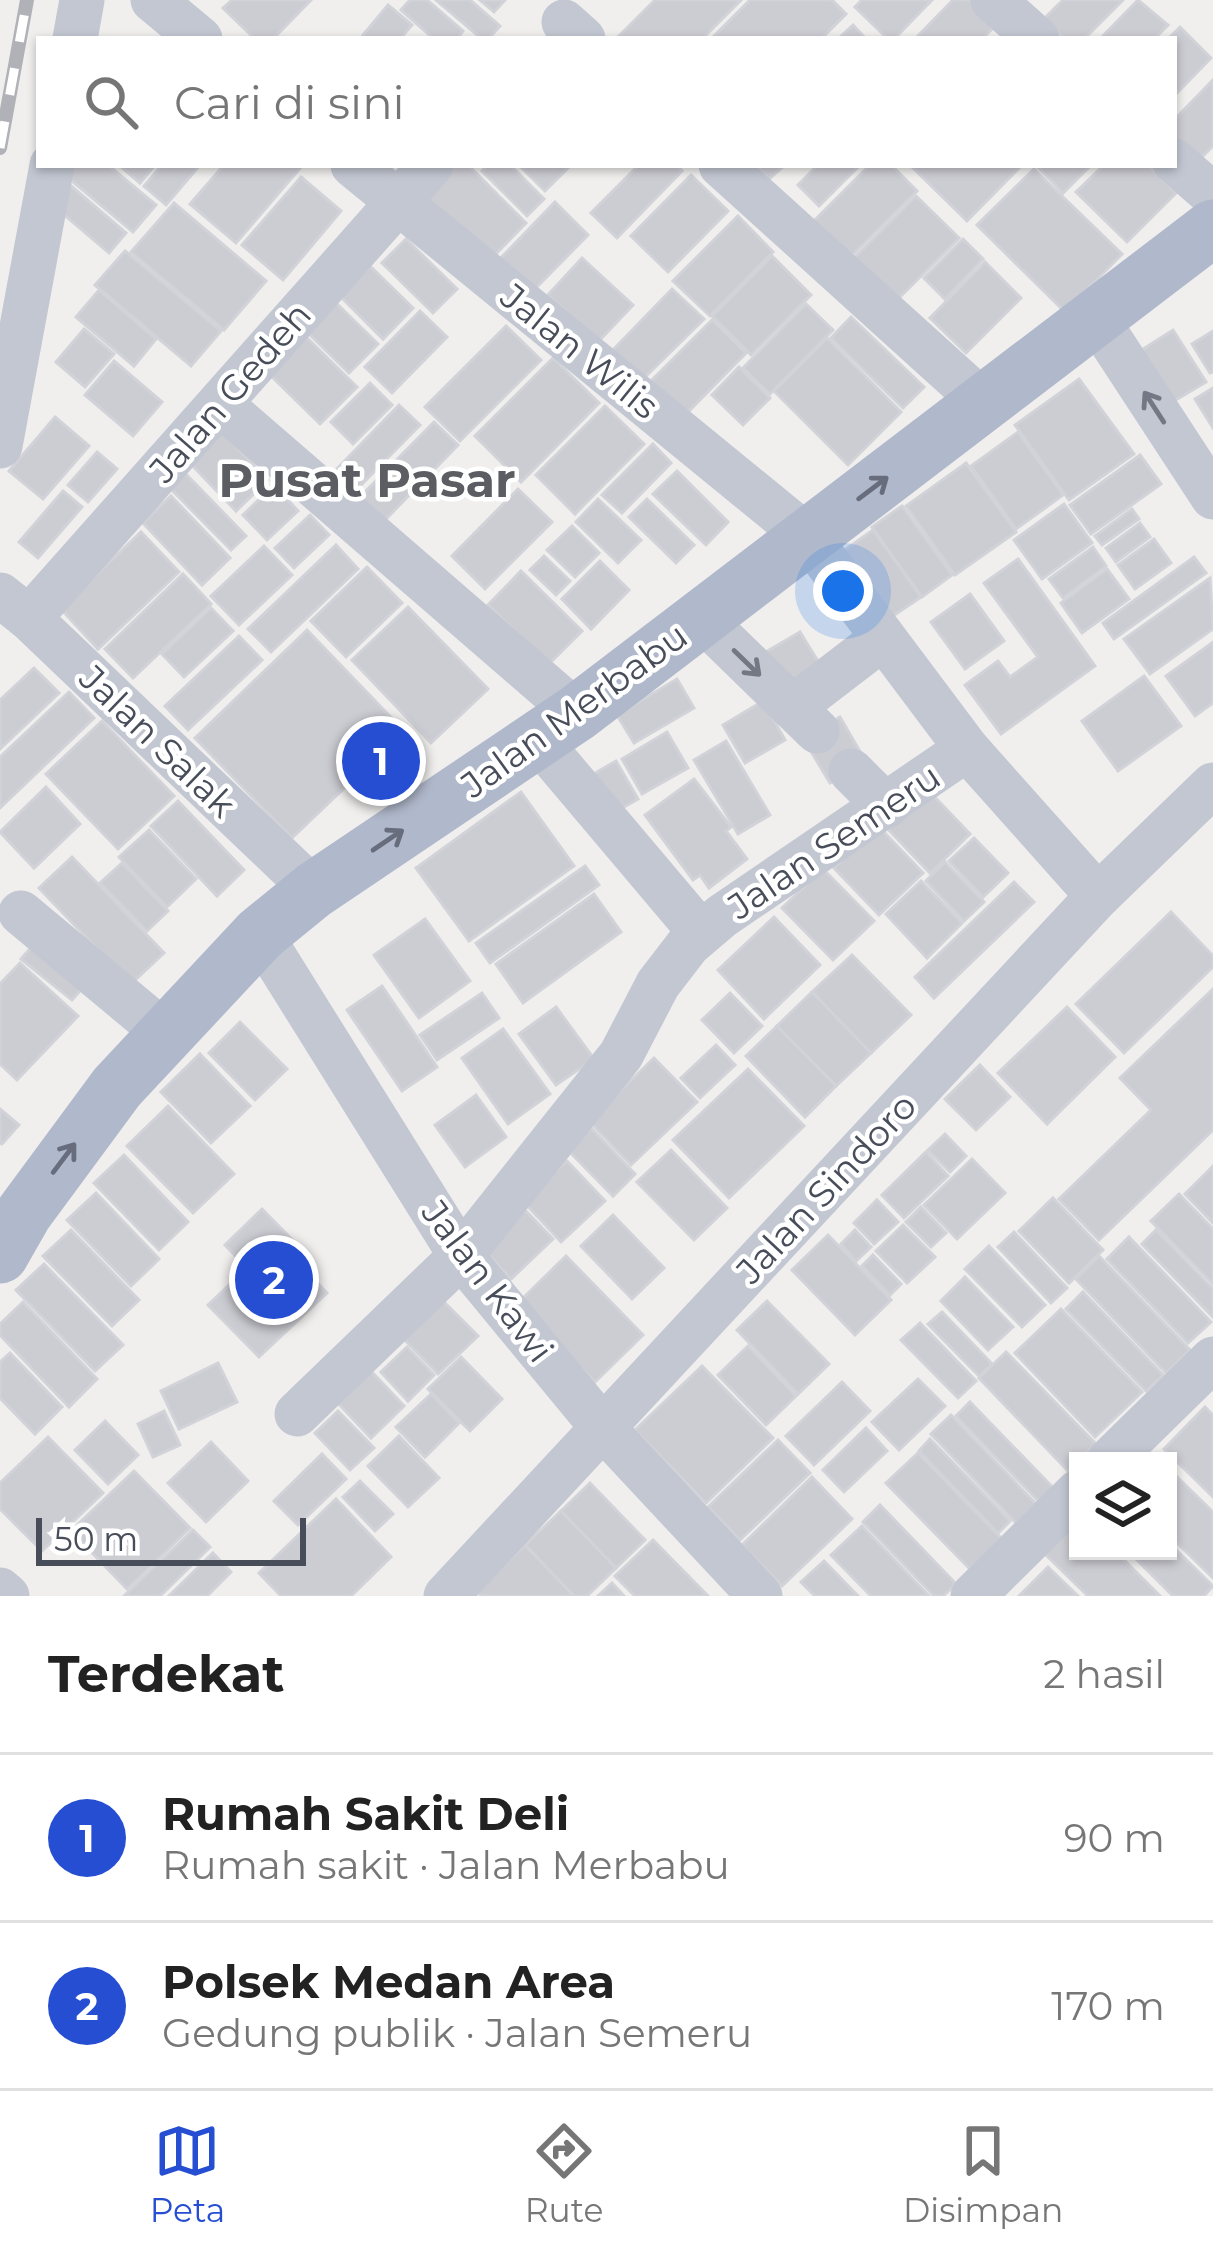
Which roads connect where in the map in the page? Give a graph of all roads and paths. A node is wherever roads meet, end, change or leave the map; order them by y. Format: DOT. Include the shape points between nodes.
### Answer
graph roads {
  1 [pos="82,0"];
  2 [pos="153,0"];
  3 [pos="993,0"];
  4 [pos="76,36"];
  5 [pos="196,36"];
  6 [pos="1033,36"];
  7 [pos="1177,164"];
  8 [pos="51,168"];
  9 [pos="357,168"];
  10 [pos="428,168"];
  11 [pos="725,168"];
  12 [pos="1213,195"];
  13 [pos="397,201"];
  14 [pos="1213,228"];
  15 [pos="1096,318"];
  16 [pos="220,404"];
  17 [pos="984,404"];
  18 [pos="0,446"];
  19 [pos="1213,497"];
  20 [pos="808,537"];
  21 [pos="15,607"];
  22 [pos="702,619"];
  23 [pos="883,638"];
  24 [pos="558,726"];
  25 [pos="967,749"];
  26 [pos="851,771"];
  27 [pos="1213,785"];
  28 [pos="886,806"];
  29 [pos="314,890"];
  30 [pos="1098,896"];
  31 [pos="21,913"];
  32 [pos="701,933"];
  33 [pos="260,934"];
  34 [pos="166,1034"];
  35 [pos="0,1255"];
  36 [pos="460,1256"];
  37 [pos="1213,1358"];
  38 [pos="297,1414"];
  39 [pos="603,1428"];
  40 [pos="1118,1452"];
  41 [pos="1069,1501"];
  42 [pos="750,1592"];
  43 [pos="446,1596"];
  44 [pos="973,1596"];
  1 -- 4 [label="street"];
  2 -- 5 [label="street"];
  3 -- 6 [label="street"];
  7 -- 12 [label="street"];
  8 -- 18 [label="street"];
  9 -- 13 [label="street, Jalan Wilis"];
  10 -- 13 [label="street, Jalan Gedeh"];
  11 -- 17 [label="street"];
  13 -- 16 [label="street, Jalan Gedeh"];
  13 -- 20 [label="street, Jalan Wilis"];
  14 -- 15 [label="main road, Jalan Merbabu"];
  15 -- 17 [label="main road, Jalan Merbabu"];
  19 -- 15 [label="street, one-way"];
  16 -- 21 [label="street, Jalan Gedeh"];
  16 -- 24 [label="street, Jalan Semeru"];
  20 -- 17 [label="main road, Jalan Merbabu, one-way"];
  20 -- 22 [label="main road, Jalan Merbabu"];
  20 -- 23 [label="street, Jalan Wilis"];
  21 -- 29 [label="street, Jalan Salak"];
  22 -- 23 [label="street, one-way" via="805,719"];
  22 -- 24 [label="main road, Jalan Merbabu"];
  23 -- 25 [label="street, Jalan Wilis"];
  29 -- 24 [label="main road, Jalan Merbabu, one-way"];
  24 -- 32 [label="street, Jalan Semeru"];
  25 -- 28 [label="street, Jalan Semeru"];
  25 -- 30 [label="street, Jalan Wilis"];
  26 -- 28 [label="street"];
  27 -- 30 [label="street, Jalan Sindoro"];
  28 -- 32 [label="street, Jalan Semeru"];
  29 -- 33 [label="main road, Jalan Merbabu"];
  30 -- 39 [label="street, Jalan Sindoro"];
  31 -- 34 [label="street"];
  32 -- 36 [label="street, Jalan Semeru" via="658,984 621,1055"];
  33 -- 34 [label="main road, Jalan Merbabu"];
  33 -- 36 [label="street, Jalan Kawi"];
  35 -- 34 [label="main road, Jalan Merbabu, one-way" via="117,1087"];
  36 -- 38 [label="street, Jalan Semeru"];
  36 -- 39 [label="street, Jalan Kawi"];
  37 -- 40 [label="street"];
  39 -- 42 [label="street, Jalan Kawi"];
  39 -- 43 [label="street, Jalan Sindoro"];
  41 -- 44 [label="street"];
}
